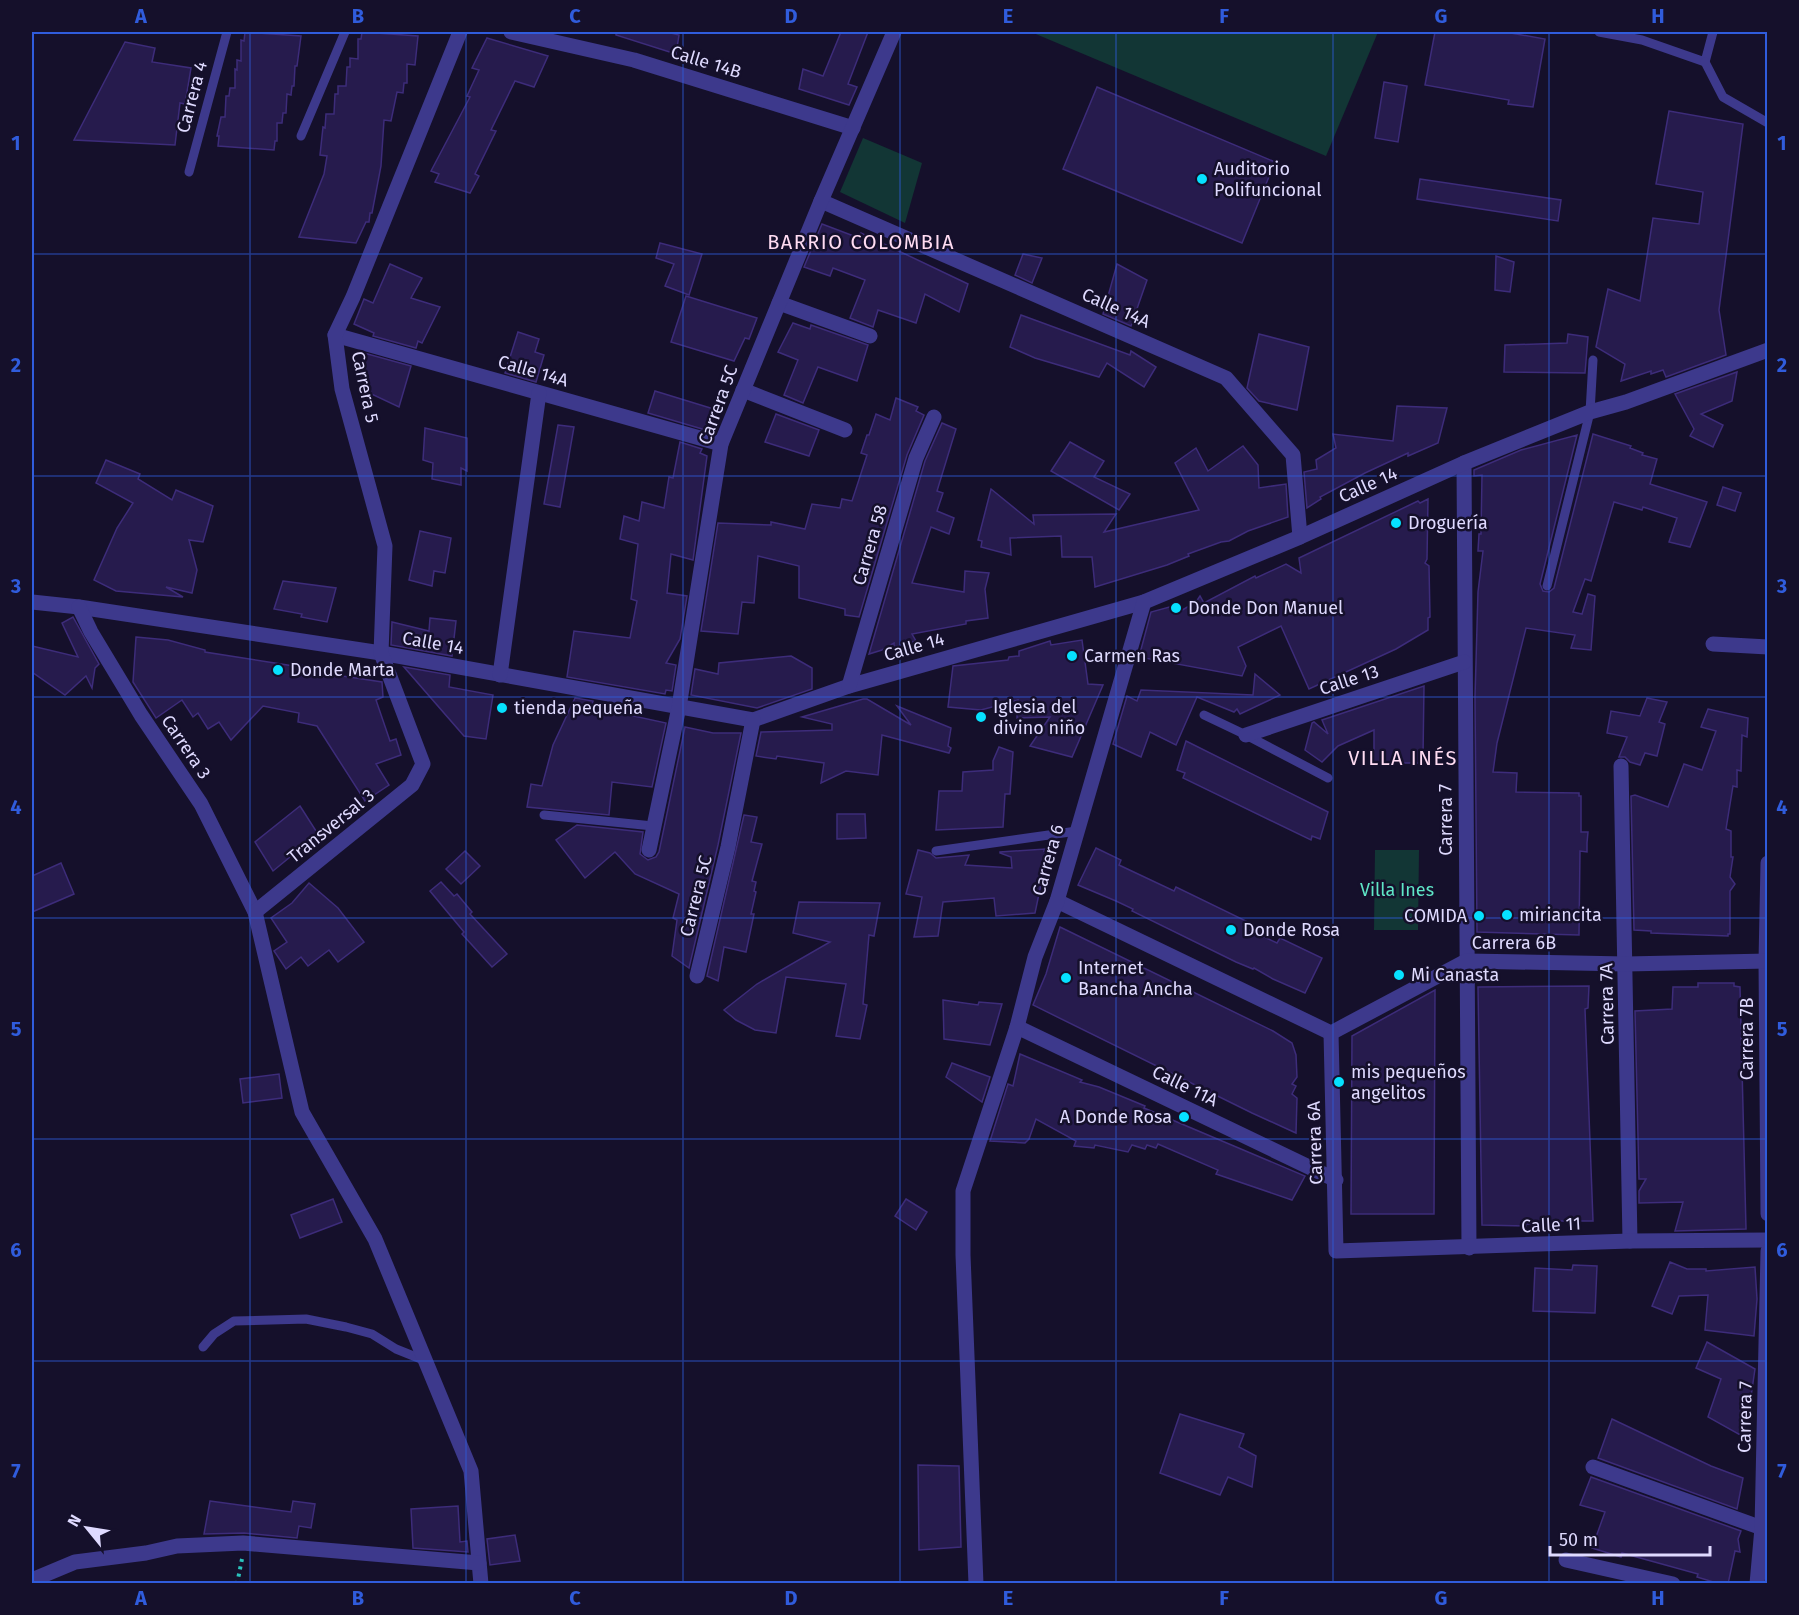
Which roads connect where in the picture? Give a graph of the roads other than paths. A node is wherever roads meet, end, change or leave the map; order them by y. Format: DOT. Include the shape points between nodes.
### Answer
graph roads {
  1 [pos="227,32"];
  2 [pos="345,32"];
  3 [pos="460,32"];
  4 [pos="511,32"];
  5 [pos="894,32"];
  6 [pos="1599,32"];
  7 [pos="1713,32"];
  8 [pos="1705,62"];
  9 [pos="1767,123"];
  10 [pos="853,128"];
  11 [pos="300,136"];
  12 [pos="189,172"];
  13 [pos="821,201"];
  14 [pos="779,303"];
  15 [pos="335,335"];
  16 [pos="870,336"];
  17 [pos="1767,350"];
  18 [pos="1593,360"];
  19 [pos="743,390"];
  20 [pos="539,393"];
  21 [pos="1590,412"];
  22 [pos="934,417"];
  23 [pos="845,430"];
  24 [pos="721,444"];
  25 [pos="1464,464"];
  26 [pos="1300,537"];
  27 [pos="1547,586"];
  28 [pos="32,602"];
  29 [pos="1144,602"];
  30 [pos="79,607"];
  31 [pos="1713,644"];
  32 [pos="1767,644"];
  33 [pos="381,653"];
  34 [pos="1464,662"];
  35 [pos="501,675"];
  36 [pos="849,686"];
  37 [pos="679,707"];
  38 [pos="1204,715"];
  39 [pos="753,720"];
  40 [pos="1246,735"];
  41 [pos="423,764"];
  42 [pos="1621,766"];
  43 [pos="1328,778"];
  44 [pos="544,815"];
  45 [pos="653,826"];
  46 [pos="1077,831"];
  47 [pos="649,850"];
  48 [pos="936,851"];
  49 [pos="1767,863"];
  50 [pos="1056,901"];
  51 [pos="255,912"];
  52 [pos="1466,961"];
  53 [pos="1766,961"];
  54 [pos="1626,964"];
  55 [pos="697,976"];
  56 [pos="1017,1027"];
  57 [pos="1331,1033"];
  58 [pos="1335,1180"];
  59 [pos="1767,1214"];
  60 [pos="1767,1240"];
  61 [pos="1630,1241"];
  62 [pos="1469,1248"];
  63 [pos="1336,1251"];
  64 [pos="1767,1251"];
  65 [pos="203,1347"];
  66 [pos="426,1361"];
  67 [pos="1593,1467"];
  68 [pos="1762,1528"];
  69 [pos="1566,1560"];
  70 [pos="479,1563"];
  71 [pos="32,1580"];
  72 [pos="481,1584"];
  73 [pos="976,1584"];
  74 [pos="1672,1584"];
  75 [pos="1757,1584"];
  1 -- 12 [label="lane, Carrera 4"];
  2 -- 11 [label="lane"];
  3 -- 15 [label="street, Carrera 5"];
  4 -- 10 [label="street, Calle 14B" via="634,60"];
  5 -- 10 [label="street, Carrera 5C"];
  6 -- 8 [label="lane" via="1642,40"];
  7 -- 8 [label="lane"];
  8 -- 9 [label="lane" via="1723,96"];
  10 -- 13 [label="street, Carrera 5C"];
  13 -- 14 [label="street, Carrera 5C"];
  13 -- 26 [label="street, Calle 14A" via="1226,378 1293,455"];
  14 -- 16 [label="street"];
  14 -- 19 [label="street, Carrera 5C"];
  15 -- 20 [label="street, Calle 14A"];
  15 -- 33 [label="street, Carrera 5" via="342,389 385,546"];
  17 -- 21 [label="street, Calle 14"];
  18 -- 21 [label="lane"];
  19 -- 23 [label="street"];
  19 -- 24 [label="street, Carrera 5C"];
  20 -- 24 [label="street, Calle 14A"];
  20 -- 35 [label="street"];
  21 -- 25 [label="street, Calle 14"];
  21 -- 27 [label="lane"];
  22 -- 36 [label="street, Carrera 58" via="916,458"];
  24 -- 37 [label="street, Carrera 5C"];
  25 -- 26 [label="street, Calle 14"];
  25 -- 34 [label="street, Carrera 7"];
  26 -- 29 [label="street, Calle 14"];
  28 -- 30 [label="street, Calle 14"];
  29 -- 36 [label="street, Calle 14"];
  29 -- 46 [label="street, Carrera 6"];
  30 -- 33 [label="street, Calle 14"];
  30 -- 51 [label="street, Carrera 3" via="141,715 201,804"];
  31 -- 32 [label="street"];
  33 -- 35 [label="street, Calle 14"];
  33 -- 41 [label="street, Carrera 5"];
  34 -- 40 [label="street, Calle 13"];
  34 -- 52 [label="street, Carrera 7"];
  35 -- 37 [label="street, Calle 14"];
  36 -- 39 [label="street, Calle 14"];
  37 -- 39 [label="street, Calle 14"];
  37 -- 45 [label="street, Carrera 5C"];
  38 -- 40 [label="lane"];
  39 -- 55 [label="street, Carrera 5C"];
  40 -- 43 [label="lane"];
  41 -- 51 [label="street, Transversal 3" via="412,785"];
  42 -- 54 [label="street, Carrera 7A"];
  44 -- 45 [label="lane"];
  45 -- 47 [label="street, Carrera 5C"];
  46 -- 48 [label="lane"];
  46 -- 50 [label="street, Carrera 6"];
  49 -- 53 [label="street, Carrera 7B"];
  50 -- 56 [label="street, Carrera 6" via="1035,957"];
  50 -- 57 [label="street"];
  51 -- 66 [label="street, Carrera 3" via="302,1112 375,1239"];
  52 -- 54 [label="street, Carrera 6B"];
  52 -- 57 [label="street, Carrera 6B"];
  52 -- 62 [label="street, Carrera 7"];
  53 -- 54 [label="street, Carrera 6B"];
  53 -- 59 [label="street, Carrera 7B"];
  54 -- 61 [label="street, Carrera 7A"];
  56 -- 58 [label="street, Calle 11A"];
  56 -- 73 [label="street, Carrera 6" via="963,1191"];
  57 -- 58 [label="street, Carrera 6A"];
  58 -- 63 [label="street, Carrera 6A"];
  60 -- 61 [label="street, Calle 11"];
  61 -- 62 [label="street, Calle 11"];
  62 -- 63 [label="street, Calle 11"];
  64 -- 68 [label="street, Carrera 7"];
  65 -- 66 [label="lane" via="234,1321 306,1319 372,1334"];
  66 -- 70 [label="street, Carrera 3" via="471,1471"];
  67 -- 68 [label="street"];
  68 -- 75 [label="street, Carrera 7"];
  69 -- 74 [label="street"];
  70 -- 71 [label="street" via="243,1543 177,1546 75,1562"];
  70 -- 72 [label="street, Carrera 3"];
}
